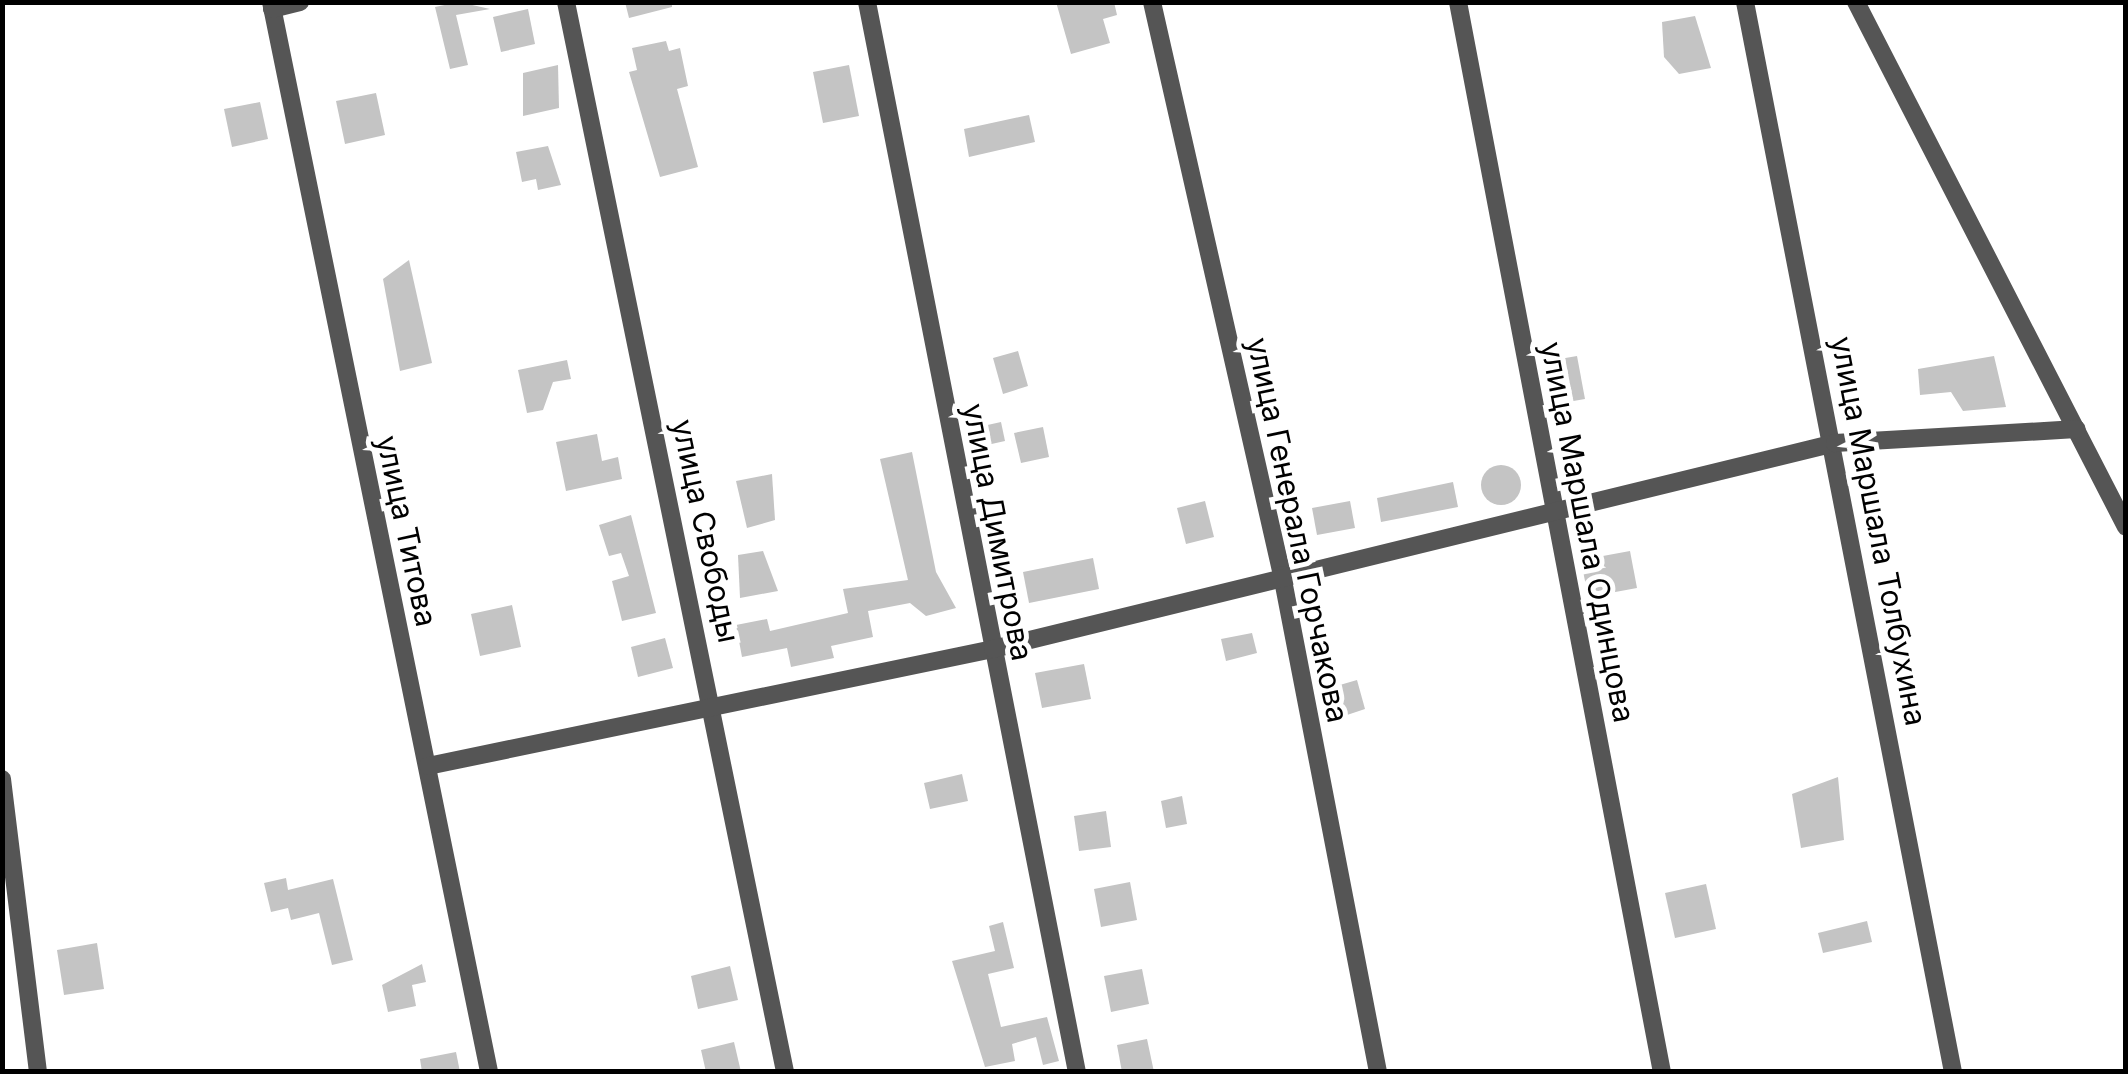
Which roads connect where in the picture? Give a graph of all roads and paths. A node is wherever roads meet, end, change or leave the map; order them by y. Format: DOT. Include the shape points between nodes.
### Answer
graph roads {
  1 [pos="300,2"];
  2 [pos="566,2"];
  3 [pos="867,2"];
  4 [pos="1152,2"];
  5 [pos="1458,2"];
  6 [pos="1745,2"];
  7 [pos="1856,2"];
  8 [pos="271,6"];
  9 [pos="2077,429"];
  10 [pos="1835,443"];
  11 [pos="1558,516"];
  12 [pos="2126,527"];
  13 [pos="1282,575"];
  14 [pos="993,649"];
  15 [pos="714,705"];
  16 [pos="428,766"];
  17 [pos="2,779"];
  18 [pos="35,1071"];
  19 [pos="489,1072"];
  20 [pos="785,1072"];
  21 [pos="1077,1072"];
  22 [pos="1378,1072"];
  23 [pos="1662,1072"];
  24 [pos="1953,1072"];
  1 -- 8 [label="street"];
  2 -- 15 [label="street, улица Свободы"];
  3 -- 14 [label="street, улица Димитрова"];
  4 -- 13 [label="street, улица Генерала Горчакова"];
  5 -- 11 [label="street, улица Маршала Одинцова"];
  6 -- 10 [label="street, улица Маршала Толбухина"];
  7 -- 9 [label="street"];
  8 -- 16 [label="street, улица Титова"];
  9 -- 10 [label="street"];
  9 -- 12 [label="street"];
  10 -- 11 [label="street"];
  10 -- 24 [label="street, улица Маршала Толбухина"];
  11 -- 13 [label="street"];
  11 -- 23 [label="street, улица Маршала Одинцова"];
  13 -- 14 [label="street"];
  13 -- 22 [label="street, улица Генерала Горчакова"];
  14 -- 15 [label="street"];
  14 -- 21 [label="street, улица Димитрова"];
  15 -- 16 [label="street"];
  15 -- 20 [label="street, улица Свободы"];
  16 -- 19 [label="street, улица Титова"];
  17 -- 18 [label="street"];
}
